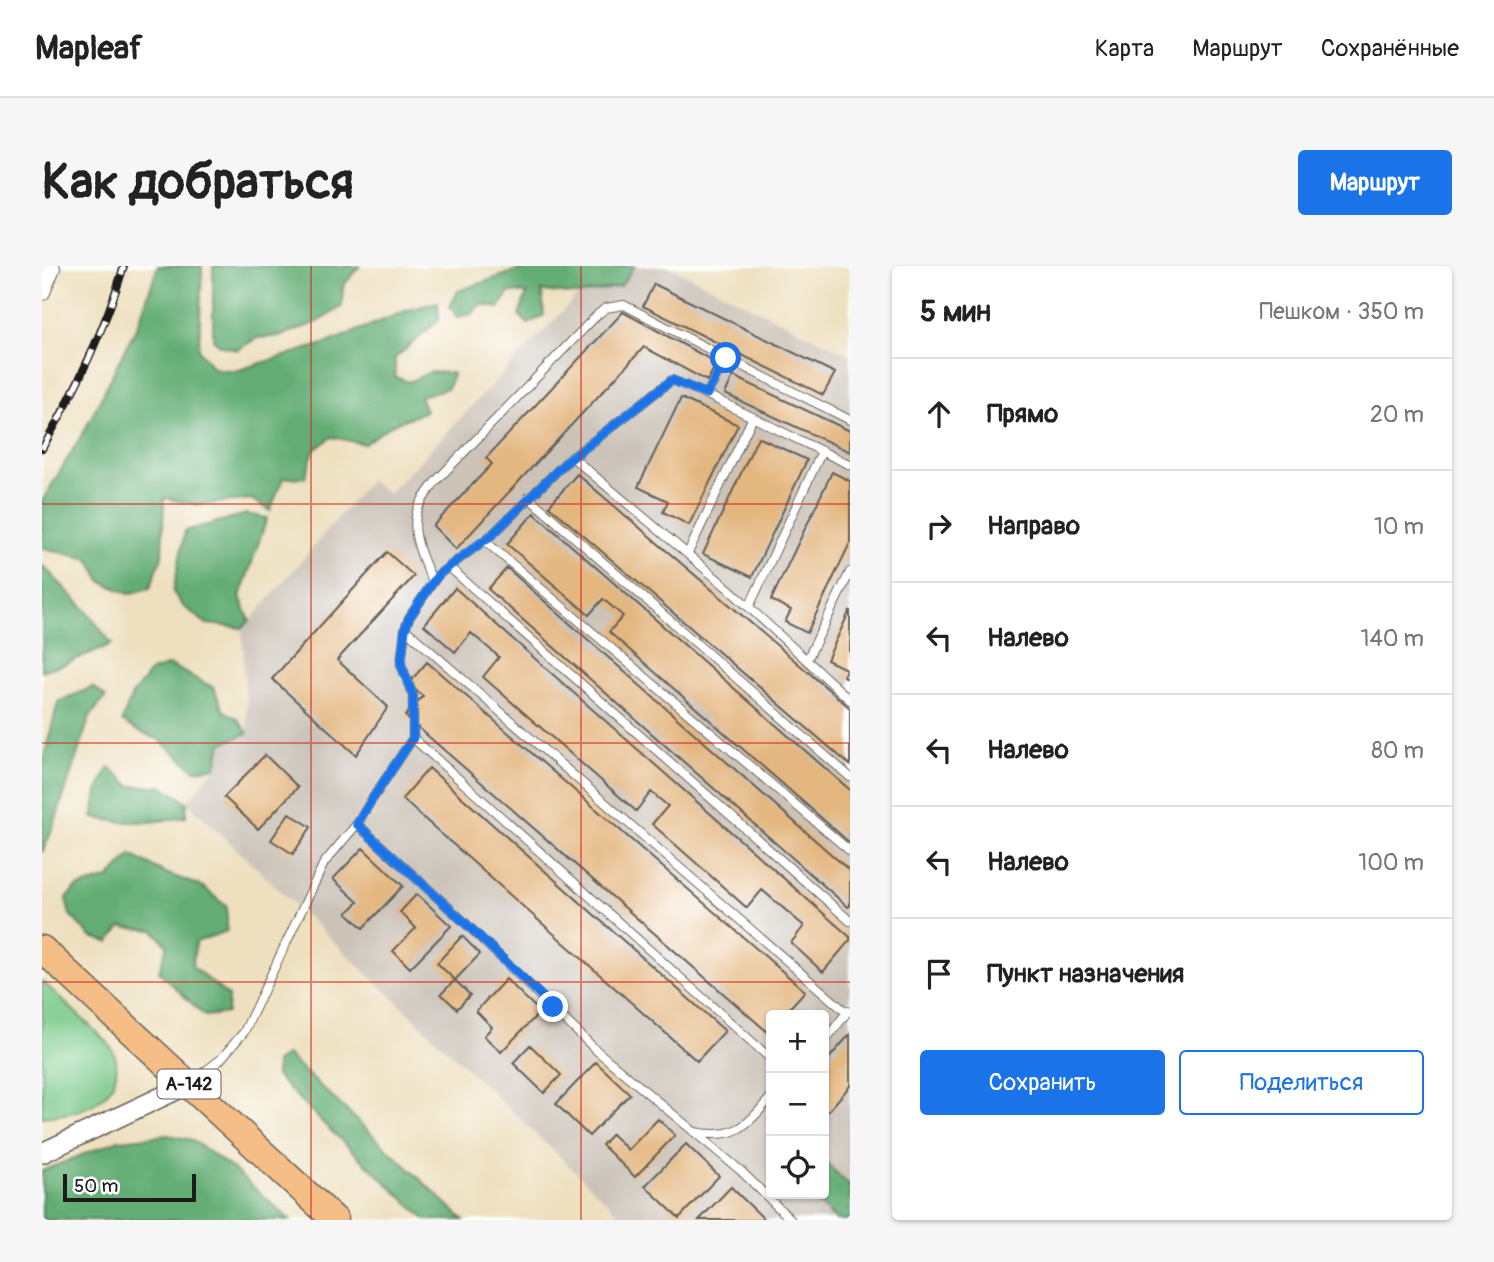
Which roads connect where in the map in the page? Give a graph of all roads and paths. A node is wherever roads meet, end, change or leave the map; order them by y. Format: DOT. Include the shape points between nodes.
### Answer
graph roads {
  1 [pos="52,267"];
  2 [pos="42,285"];
  3 [pos="42,292"];
  4 [pos="726,358"];
  5 [pos="707,394"];
  6 [pos="752,417"];
  7 [pos="850,420"];
  8 [pos="822,451"];
  9 [pos="572,457"];
  10 [pos="850,465"];
  11 [pos="528,498"];
  12 [pos="485,541"];
  13 [pos="688,554"];
  14 [pos="449,566"];
  15 [pos="850,572"];
  16 [pos="433,582"];
  17 [pos="749,607"];
  18 [pos="405,629"];
  19 [pos="807,660"];
  20 [pos="850,700"];
  21 [pos="413,738"];
  22 [pos="850,776"];
  23 [pos="357,824"];
  24 [pos="850,851"];
  25 [pos="850,921"];
  26 [pos="42,949"];
  27 [pos="848,1011"];
  28 [pos="829,1036"];
  29 [pos="766,1055"];
  30 [pos="189,1084"];
  31 [pos="766,1103"];
  32 [pos="691,1131"];
  33 [pos="42,1153"];
  34 [pos="335,1220"];
  35 [pos="791,1220"];
  1 -- 2 [label="street"];
  1 -- 3 [label="street"];
  4 -- 5 [label="lane"];
  4 -- 7 [label="lane"];
  4 -- 16 [label="lane" via="624,305 606,308 423,499 416,514 416,534"];
  5 -- 6 [label="lane"];
  5 -- 9 [label="lane" via="672,380"];
  6 -- 8 [label="lane"];
  6 -- 13 [label="lane"];
  8 -- 10 [label="lane"];
  8 -- 17 [label="lane"];
  9 -- 11 [label="lane"];
  9 -- 13 [label="lane"];
  11 -- 12 [label="lane"];
  11 -- 22 [label="lane"];
  12 -- 14 [label="lane"];
  12 -- 24 [label="lane"];
  13 -- 17 [label="lane"];
  14 -- 16 [label="lane"];
  14 -- 25 [label="lane"];
  15 -- 19 [label="lane"];
  16 -- 18 [label="lane"];
  17 -- 19 [label="lane"];
  18 -- 21 [label="lane" via="401,664 413,696"];
  18 -- 27 [label="lane"];
  19 -- 20 [label="lane"];
  21 -- 23 [label="lane"];
  21 -- 29 [label="lane"];
  23 -- 30 [label="lane" via="324,863 244,1031 220,1060"];
  23 -- 32 [label="lane" via="596,1050"];
  26 -- 30 [label="highway, А-142"];
  27 -- 28 [label="lane"];
  30 -- 33 [label="street"];
  30 -- 34 [label="highway, А-142"];
  31 -- 32 [label="lane" via="742,1128 711,1135"];
  32 -- 35 [label="lane"];
}
